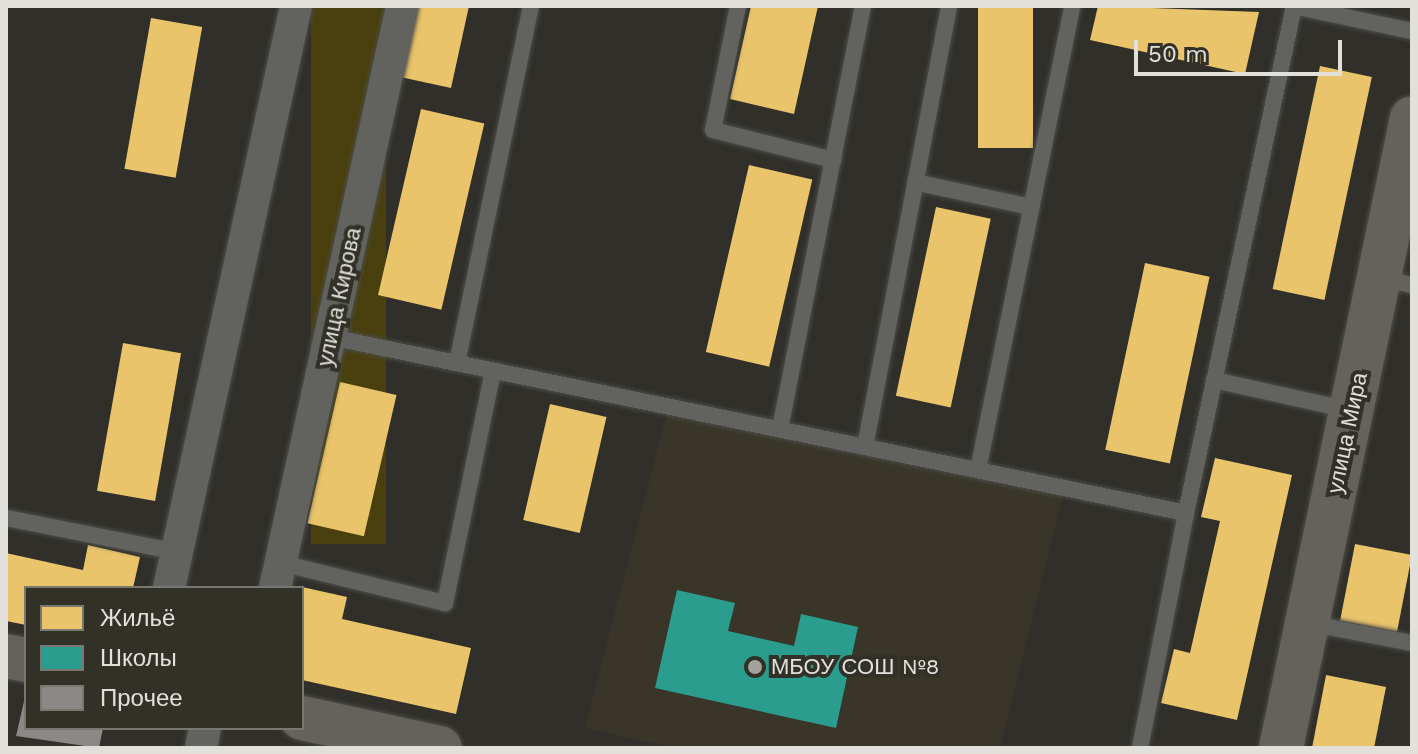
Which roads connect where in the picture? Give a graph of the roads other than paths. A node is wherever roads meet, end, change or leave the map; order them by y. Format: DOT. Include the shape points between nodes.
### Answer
graph roads {
  1 [pos="296,6"];
  2 [pos="402,6"];
  3 [pos="531,6"];
  4 [pos="738,6"];
  5 [pos="863,6"];
  6 [pos="949,6"];
  7 [pos="1072,6"];
  8 [pos="1412,31"];
  9 [pos="1412,118"];
  10 [pos="833,160"];
  11 [pos="915,182"];
  12 [pos="1031,207"];
  13 [pos="1396,281"];
  14 [pos="330,337"];
  15 [pos="457,363"];
  16 [pos="493,371"];
  17 [pos="1214,380"];
  18 [pos="1352,410"];
  19 [pos="780,429"];
  20 [pos="865,447"];
  21 [pos="978,470"];
  22 [pos="1186,513"];
  23 [pos="6,518"];
  24 [pos="177,552"];
  25 [pos="278,575"];
  26 [pos="169,586"];
  27 [pos="1307,623"];
  28 [pos="1412,643"];
  29 [pos="304,718"];
  30 [pos="440,748"];
  31 [pos="1140,748"];
  32 [pos="1281,748"];
  1 -- 24 [label="street"];
  2 -- 14 [label="street, улица Кирова"];
  3 -- 15 [label="lane"];
  4 -- 10 [label="lane" via="713,130"];
  5 -- 10 [label="lane"];
  6 -- 11 [label="lane"];
  7 -- 12 [label="lane"];
  8 -- 17 [label="lane" via="1294,6"];
  9 -- 13 [label="street, улица Мира"];
  10 -- 19 [label="lane"];
  11 -- 12 [label="lane"];
  11 -- 20 [label="lane"];
  12 -- 21 [label="lane"];
  13 -- 18 [label="street, улица Мира"];
  14 -- 15 [label="lane"];
  14 -- 25 [label="street, улица Кирова"];
  15 -- 16 [label="lane"];
  16 -- 19 [label="lane"];
  16 -- 25 [label="lane" via="445,603"];
  17 -- 18 [label="lane"];
  17 -- 22 [label="lane"];
  18 -- 27 [label="street, улица Мира"];
  19 -- 20 [label="lane"];
  20 -- 21 [label="lane"];
  21 -- 22 [label="lane"];
  22 -- 31 [label="lane"];
  23 -- 24 [label="lane"];
  24 -- 26 [label="street"];
  27 -- 28 [label="lane"];
  27 -- 32 [label="street, улица Мира"];
  29 -- 30 [label="street"];
}
